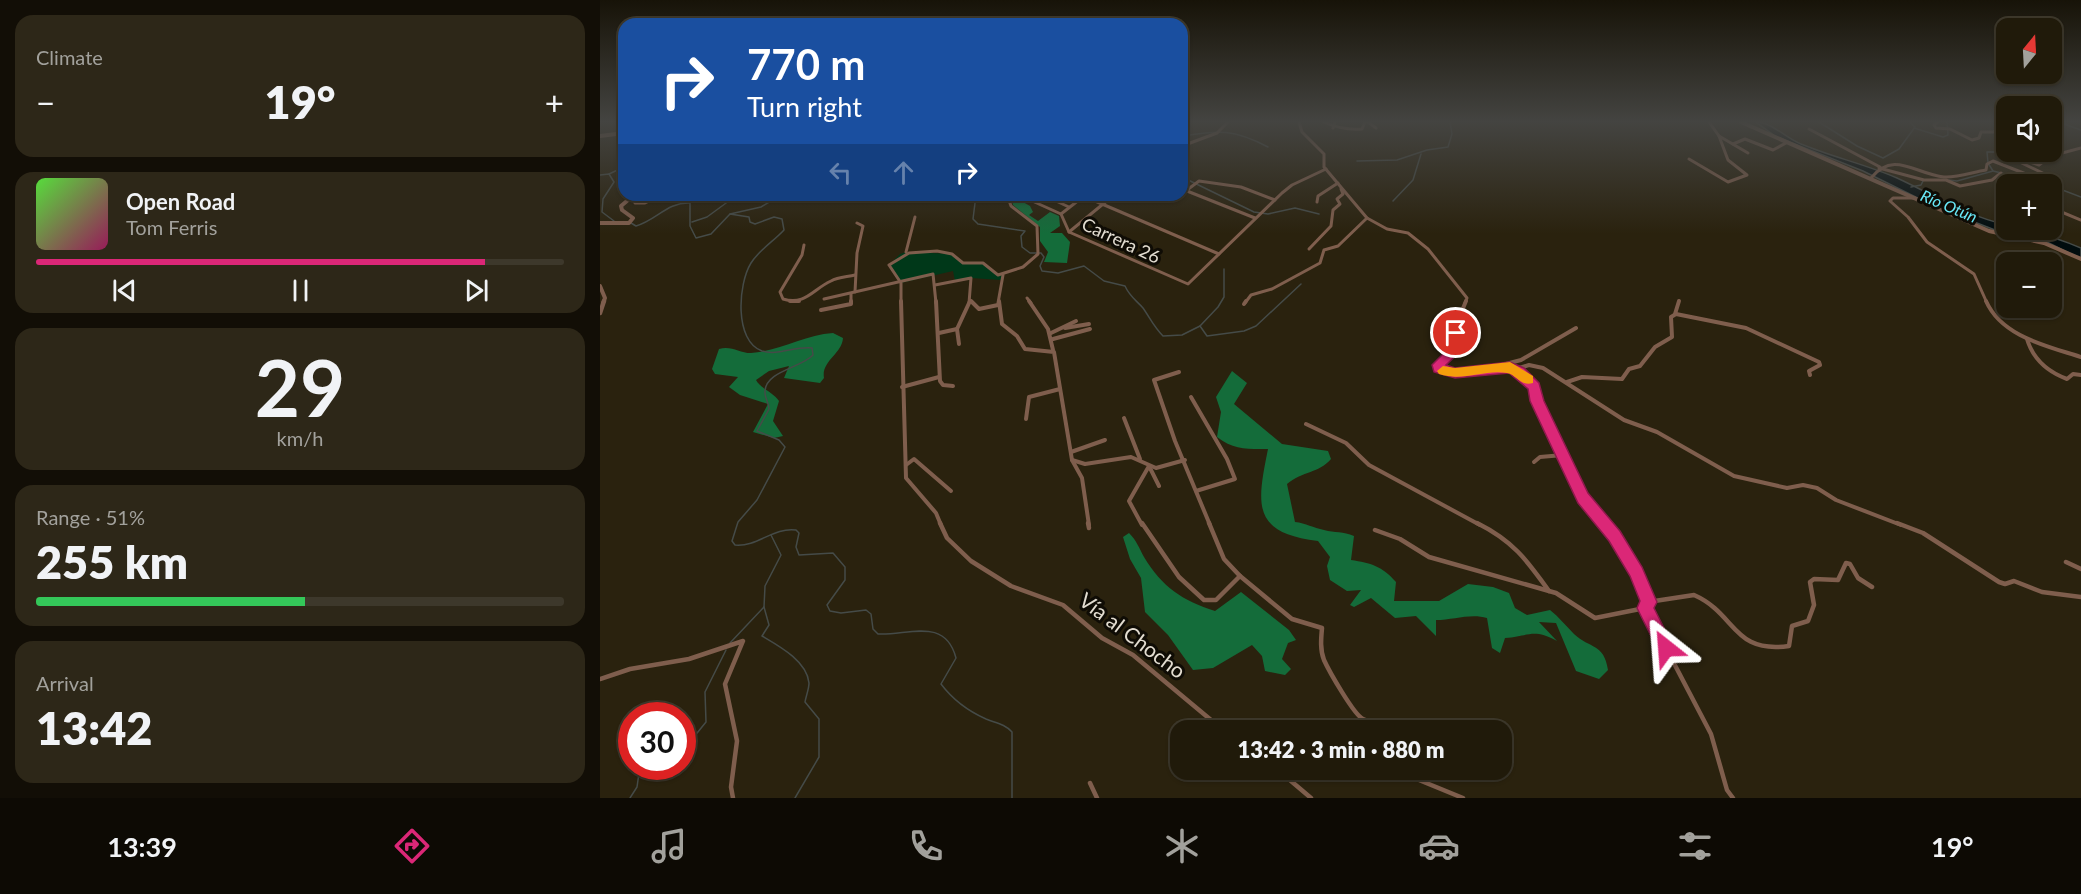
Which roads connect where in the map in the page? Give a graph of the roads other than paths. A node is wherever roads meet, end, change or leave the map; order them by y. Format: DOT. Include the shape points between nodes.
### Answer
graph roads {
  1 [pos="1323,159"];
  2 [pos="1689,159"];
  3 [pos="1728,159"];
  4 [pos="1827,159"];
  5 [pos="1866,159"];
  6 [pos="1997,162"];
  7 [pos="1997,162"];
  8 [pos="2018,162"];
  9 [pos="1880,167"];
  10 [pos="1326,169"];
  11 [pos="1872,176"];
  12 [pos="1996,177"];
  13 [pos="1340,185"];
  14 [pos="1188,189"];
  15 [pos="1188,190"];
  16 [pos="1916,198"];
  17 [pos="1275,200"];
  18 [pos="627,201"];
  19 [pos="634,201"];
  20 [pos="649,201"];
  21 [pos="1009,201"];
  22 [pos="1032,201"];
  23 [pos="1056,201"];
  24 [pos="1076,201"];
  25 [pos="1099,201"];
  26 [pos="1106,201"];
  27 [pos="1317,202"];
  28 [pos="1104,203"];
  29 [pos="1069,207"];
  30 [pos="2062,212"];
  31 [pos="1061,214"];
  32 [pos="915,217"];
  33 [pos="1255,218"];
  34 [pos="1367,218"];
  35 [pos="2081,220"];
  36 [pos="600,223"];
  37 [pos="857,223"];
  38 [pos="1069,232"];
  39 [pos="804,245"];
  40 [pos="1309,249"];
  41 [pos="906,252"];
  42 [pos="1219,254"];
  43 [pos="2081,259"];
  44 [pos="855,275"];
  45 [pos="1003,275"];
  46 [pos="901,283"];
  47 [pos="935,285"];
  48 [pos="600,286"];
  49 [pos="853,293"];
  50 [pos="1027,298"];
  51 [pos="824,299"];
  52 [pos="970,300"];
  53 [pos="1679,301"];
  54 [pos="1244,304"];
  55 [pos="998,305"];
  56 [pos="821,310"];
  57 [pos="600,313"];
  58 [pos="1676,315"];
  59 [pos="1076,321"];
  60 [pos="1065,328"];
  61 [pos="1576,328"];
  62 [pos="957,329"];
  63 [pos="939,333"];
  64 [pos="1051,333"];
  65 [pos="1053,339"];
  66 [pos="2027,339"];
  67 [pos="959,344"];
  68 [pos="1053,350"];
  69 [pos="2081,357"];
  70 [pos="1497,368"];
  71 [pos="1515,369"];
  72 [pos="1179,372"];
  73 [pos="1810,375"];
  74 [pos="2081,375"];
  75 [pos="939,377"];
  76 [pos="1567,382"];
  77 [pos="953,386"];
  78 [pos="902,387"];
  79 [pos="1060,389"];
  80 [pos="1191,397"];
  81 [pos="1124,418"];
  82 [pos="1026,419"];
  83 [pos="1306,424"];
  84 [pos="1105,440"];
  85 [pos="1071,452"];
  86 [pos="1563,455"];
  87 [pos="1072,460"];
  88 [pos="1140,460"];
  89 [pos="1185,460"];
  90 [pos="1534,462"];
  91 [pos="905,465"];
  92 [pos="1149,466"];
  93 [pos="1159,486"];
  94 [pos="951,491"];
  95 [pos="1196,491"];
  96 [pos="1089,528"];
  97 [pos="1375,530"];
  98 [pos="2066,562"];
  99 [pos="2081,569"];
  100 [pos="1240,576"];
  101 [pos="1872,587"];
  102 [pos="1549,591"];
  103 [pos="2081,597"];
  104 [pos="1648,602"];
  105 [pos="1645,608"];
  106 [pos="600,679"];
  107 [pos="1211,720"];
  108 [pos="1365,720"];
  109 [pos="1290,780"];
  110 [pos="1419,780"];
  111 [pos="1090,783"];
  112 [pos="733,798"];
  113 [pos="1097,798"];
  114 [pos="1311,798"];
  115 [pos="1463,798"];
  116 [pos="1733,798"];
  1 -- 10 [label="street"];
  2 -- 3 [label="street" via="1728,182 1747,175"];
  4 -- 11 [label="street"];
  5 -- 9 [label="street"];
  6 -- 8 [label="street" via="2026,174 2051,177"];
  7 -- 9 [label="street" via="1988,163 1986,170 1954,177 1932,175 1895,163"];
  9 -- 11 [label="street"];
  9 -- 12 [label="street" via="1924,180 1968,186"];
  10 -- 13 [label="street"];
  10 -- 17 [label="street" via="1292,185"];
  11 -- 16 [label="street"];
  13 -- 27 [label="street" via="1319,195"];
  13 -- 34 [label="street"];
  13 -- 40 [label="street" via="1343,193 1333,210 1331,226"];
  14 -- 17 [label="street" via="1198,181 1241,187"];
  15 -- 33 [label="street"];
  16 -- 43 [label="street" via="1989,231 2044,243"];
  16 -- 66 [label="street" via="1890,199 1927,242 1974,274 1996,320"];
  17 -- 33 [label="street"];
  18 -- 36 [label="street" via="621,206 633,218 629,223"];
  19 -- 20 [label="street"];
  21 -- 45 [label="street" via="1036,226 1038,254 1029,263"];
  22 -- 31 [label="street, Carrera 26"];
  23 -- 29 [label="street"];
  24 -- 29 [label="street"];
  25 -- 28 [label="street"];
  26 -- 28 [label="street"];
  28 -- 38 [label="street"];
  28 -- 42 [label="street"];
  29 -- 31 [label="street"];
  30 -- 35 [label="street"];
  31 -- 38 [label="street, Carrera 26"];
  32 -- 41 [label="street"];
  33 -- 42 [label="street"];
  34 -- 54 [label="street" via="1338,246 1324,250 1320,262 1272,289 1251,295"];
  34 -- 70 [label="street" via="1388,229 1408,233 1428,249 1467,298 1457,323 1457,349 1438,368 1455,373"];
  37 -- 44 [label="street" via="863,226"];
  38 -- 42 [label="street, Carrera 26" via="1155,272 1189,283"];
  39 -- 44 [label="street" via="780,292 783,299 806,300 830,281"];
  41 -- 45 [label="street" via="953,254 960,262 983,263"];
  41 -- 46 [label="street" via="889,265"];
  44 -- 49 [label="street"];
  45 -- 55 [label="street"];
  46 -- 47 [label="street" via="933,274"];
  46 -- 49 [label="street"];
  46 -- 78 [label="street"];
  47 -- 52 [label="street" via="971,278"];
  47 -- 63 [label="street"];
  48 -- 57 [label="street" via="605,298"];
  49 -- 51 [label="street"];
  49 -- 56 [label="street" via="851,304"];
  50 -- 64 [label="street"];
  52 -- 55 [label="street" via="979,309"];
  52 -- 62 [label="street"];
  53 -- 58 [label="street"];
  55 -- 68 [label="street" via="1002,324 1025,349"];
  58 -- 73 [label="street" via="1746,328 1819,362 1809,371"];
  58 -- 76 [label="street" via="1671,317 1672,337 1655,347 1640,366 1629,369 1622,379 1582,377"];
  59 -- 60 [label="street"];
  60 -- 64 [label="street"];
  60 -- 65 [label="street" via="1089,327"];
  61 -- 70 [label="street" via="1521,360"];
  62 -- 63 [label="street"];
  62 -- 67 [label="street"];
  63 -- 75 [label="street"];
  64 -- 65 [label="street"];
  65 -- 68 [label="street"];
  66 -- 69 [label="street"];
  66 -- 74 [label="street" via="2046,367 2063,378"];
  68 -- 79 [label="street"];
  70 -- 71 [label="street"];
  71 -- 76 [label="street" via="1535,365"];
  71 -- 86 [label="street" via="1534,387"];
  72 -- 89 [label="street" via="1154,380"];
  75 -- 77 [label="street" via="941,384"];
  75 -- 78 [label="street"];
  76 -- 103 [label="street" via="1624,420 1656,432 1734,476 1787,488 1817,488 1836,500 1923,533 1999,582 2014,581 2042,592"];
  78 -- 91 [label="street"];
  79 -- 82 [label="street" via="1029,397"];
  79 -- 85 [label="street"];
  80 -- 95 [label="street" via="1235,479"];
  81 -- 88 [label="street"];
  83 -- 102 [label="street" via="1346,443 1369,465 1504,537"];
  84 -- 85 [label="street"];
  85 -- 87 [label="street"];
  86 -- 90 [label="street" via="1540,457"];
  86 -- 104 [label="street" via="1586,502 1614,536 1636,572"];
  87 -- 88 [label="street" via="1085,464 1126,457"];
  87 -- 96 [label="street" via="1082,478"];
  88 -- 92 [label="street"];
  89 -- 92 [label="street" via="1163,467"];
  89 -- 95 [label="street"];
  91 -- 94 [label="street" via="915,459"];
  91 -- 107 [label="street, Vía al Chocho" via="906,478 936,513 947,538 971,561 1011,586 1063,605 1102,638 1141,661"];
  92 -- 93 [label="street"];
  92 -- 100 [label="street" via="1129,501 1175,574 1209,602 1215,601"];
  95 -- 100 [label="street" via="1224,560"];
  97 -- 102 [label="street" via="1400,539 1429,557"];
  98 -- 99 [label="street"];
  100 -- 108 [label="street" via="1292,619 1322,628 1324,660 1358,716"];
  101 -- 104 [label="street" via="1845,562 1838,580 1814,579 1810,582 1814,605 1808,621 1792,626 1792,641 1782,648 1745,641 1720,611 1694,595"];
  102 -- 105 [label="street" via="1597,618"];
  104 -- 105 [label="street"];
  105 -- 116 [label="street" via="1711,734 1727,790"];
  106 -- 112 [label="street" via="650,664 689,659 743,640 725,684 736,741"];
  109 -- 114 [label="street"];
  110 -- 115 [label="street"];
  111 -- 113 [label="street"];
}
